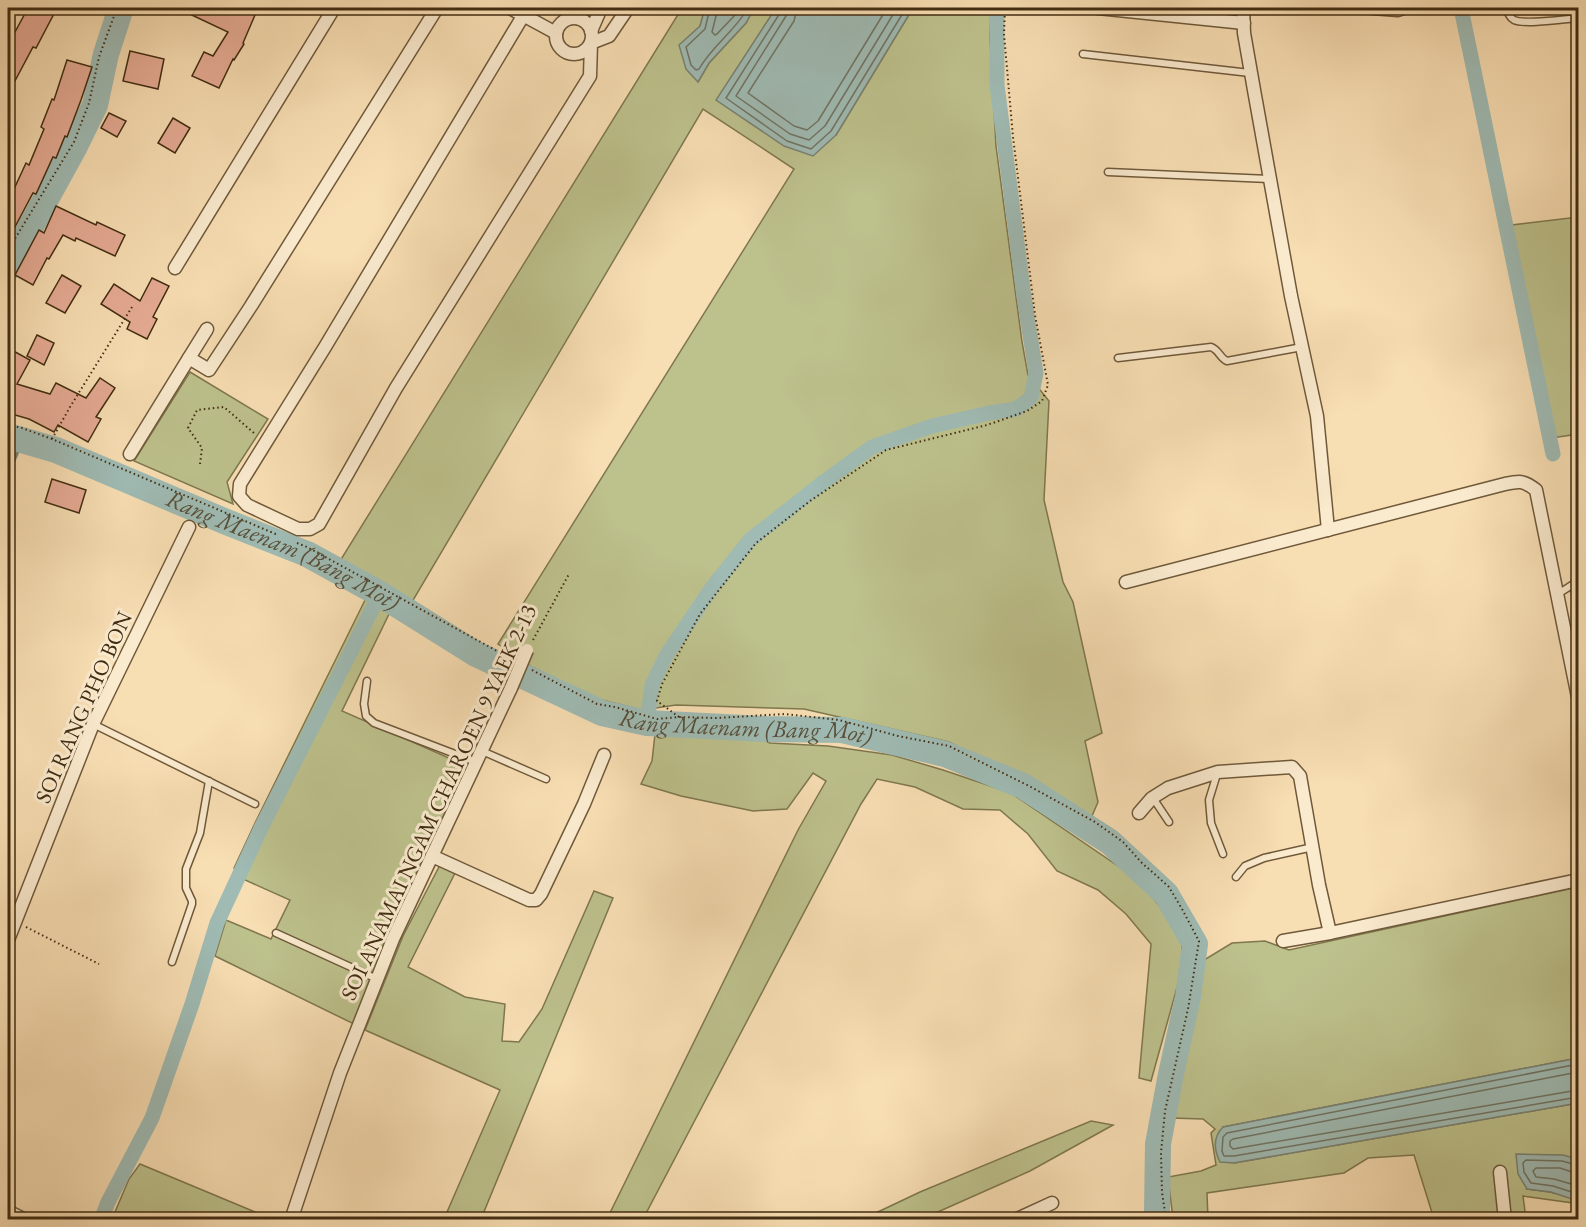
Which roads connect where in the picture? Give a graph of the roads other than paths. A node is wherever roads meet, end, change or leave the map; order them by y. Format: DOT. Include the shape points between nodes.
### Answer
graph roads {
  1 [pos="334,8"];
  2 [pos="437,8"];
  3 [pos="510,8"];
  4 [pos="571,8"];
  5 [pos="601,8"];
  6 [pos="628,8"];
  7 [pos="1098,8"];
  8 [pos="1243,8"];
  9 [pos="1372,8"];
  10 [pos="1404,8"];
  11 [pos="1507,8"];
  12 [pos="523,16"];
  13 [pos="1578,18"];
  14 [pos="1244,23"];
  15 [pos="559,28"];
  16 [pos="591,37"];
  17 [pos="1083,54"];
  18 [pos="1251,73"];
  19 [pos="1108,172"];
  20 [pos="1270,179"];
  21 [pos="175,268"];
  22 [pos="207,329"];
  23 [pos="1302,347"];
  24 [pos="189,358"];
  25 [pos="1119,358"];
  26 [pos="130,454"];
  27 [pos="189,527"];
  28 [pos="1328,530"];
  29 [pos="1578,581"];
  30 [pos="1126,582"];
  31 [pos="1557,594"];
  32 [pos="527,650"];
  33 [pos="367,681"];
  34 [pos="1578,697"];
  35 [pos="93,724"];
  36 [pos="604,755"];
  37 [pos="479,756"];
  38 [pos="1218,772"];
  39 [pos="546,779"];
  40 [pos="209,781"];
  41 [pos="1152,798"];
  42 [pos="255,804"];
  43 [pos="1139,813"];
  44 [pos="1169,822"];
  45 [pos="1313,848"];
  46 [pos="1223,854"];
  47 [pos="432,856"];
  48 [pos="1236,877"];
  49 [pos="1578,880"];
  50 [pos="276,933"];
  51 [pos="1330,933"];
  52 [pos="8,940"];
  53 [pos="1283,941"];
  54 [pos="172,962"];
  55 [pos="377,979"];
  56 [pos="1500,1172"];
  57 [pos="1052,1203"];
  58 [pos="8,1208"];
  59 [pos="24,1216"];
  60 [pos="291,1220"];
  61 [pos="1015,1220"];
  62 [pos="1505,1220"];
  1 -- 21 [label="street"];
  2 -- 24 [label="street" via="209,370"];
  3 -- 12 [label="street"];
  4 -- 15 [label="street"];
  5 -- 16 [label="street"];
  6 -- 16 [label="street" via="609,36"];
  7 -- 14 [label="street"];
  8 -- 14 [label="street"];
  9 -- 10 [label="street"];
  11 -- 13 [label="lane" via="1517,21"];
  12 -- 15 [label="street"];
  12 -- 16 [label="street" via="240,484 239,496 247,505 298,529 319,524 396,388 590,76"];
  14 -- 18 [label="street"];
  15 -- 16 [label="street" via="567,19 579,19 584,21"];
  15 -- 16 [label="street" via="557,45 571,55 583,52"];
  17 -- 18 [label="lane"];
  18 -- 20 [label="street"];
  19 -- 20 [label="lane"];
  20 -- 23 [label="street"];
  22 -- 24 [label="street"];
  23 -- 25 [label="lane" via="1227,361 1211,347"];
  23 -- 28 [label="street" via="1317,416"];
  24 -- 26 [label="street"];
  27 -- 35 [label="street, SOI RANG PHO BON"];
  28 -- 30 [label="street"];
  28 -- 31 [label="street" via="1520,481 1536,490"];
  29 -- 31 [label="lane"];
  31 -- 34 [label="street"];
  32 -- 37 [label="street, SOI ANAMAI NGAM CHAROEN 9 YAEK 2-13, bridge"];
  33 -- 37 [label="lane" via="366,716 374,723"];
  35 -- 40 [label="lane"];
  35 -- 52 [label="street, SOI RANG PHO BON"];
  36 -- 47 [label="street" via="536,900"];
  37 -- 39 [label="lane"];
  37 -- 47 [label="street, SOI ANAMAI NGAM CHAROEN 9 YAEK 2-13"];
  38 -- 41 [label="street" via="1168,788"];
  38 -- 45 [label="street" via="1292,767 1300,776"];
  38 -- 46 [label="lane" via="1209,800 1211,823"];
  40 -- 42 [label="lane"];
  40 -- 54 [label="lane" via="200,833 186,869 186,888 192,904"];
  41 -- 43 [label="street"];
  41 -- 44 [label="lane"];
  45 -- 48 [label="lane" via="1264,858 1245,866"];
  45 -- 51 [label="street"];
  47 -- 55 [label="street, SOI ANAMAI NGAM CHAROEN 9 YAEK 2-13"];
  49 -- 51 [label="street"];
  50 -- 55 [label="lane"];
  51 -- 53 [label="street"];
  55 -- 60 [label="street, SOI ANAMAI NGAM CHAROEN 9 YAEK 2-13" via="340,1073"];
  56 -- 62 [label="street"];
  57 -- 61 [label="street"];
  58 -- 59 [label="lane"];
}
